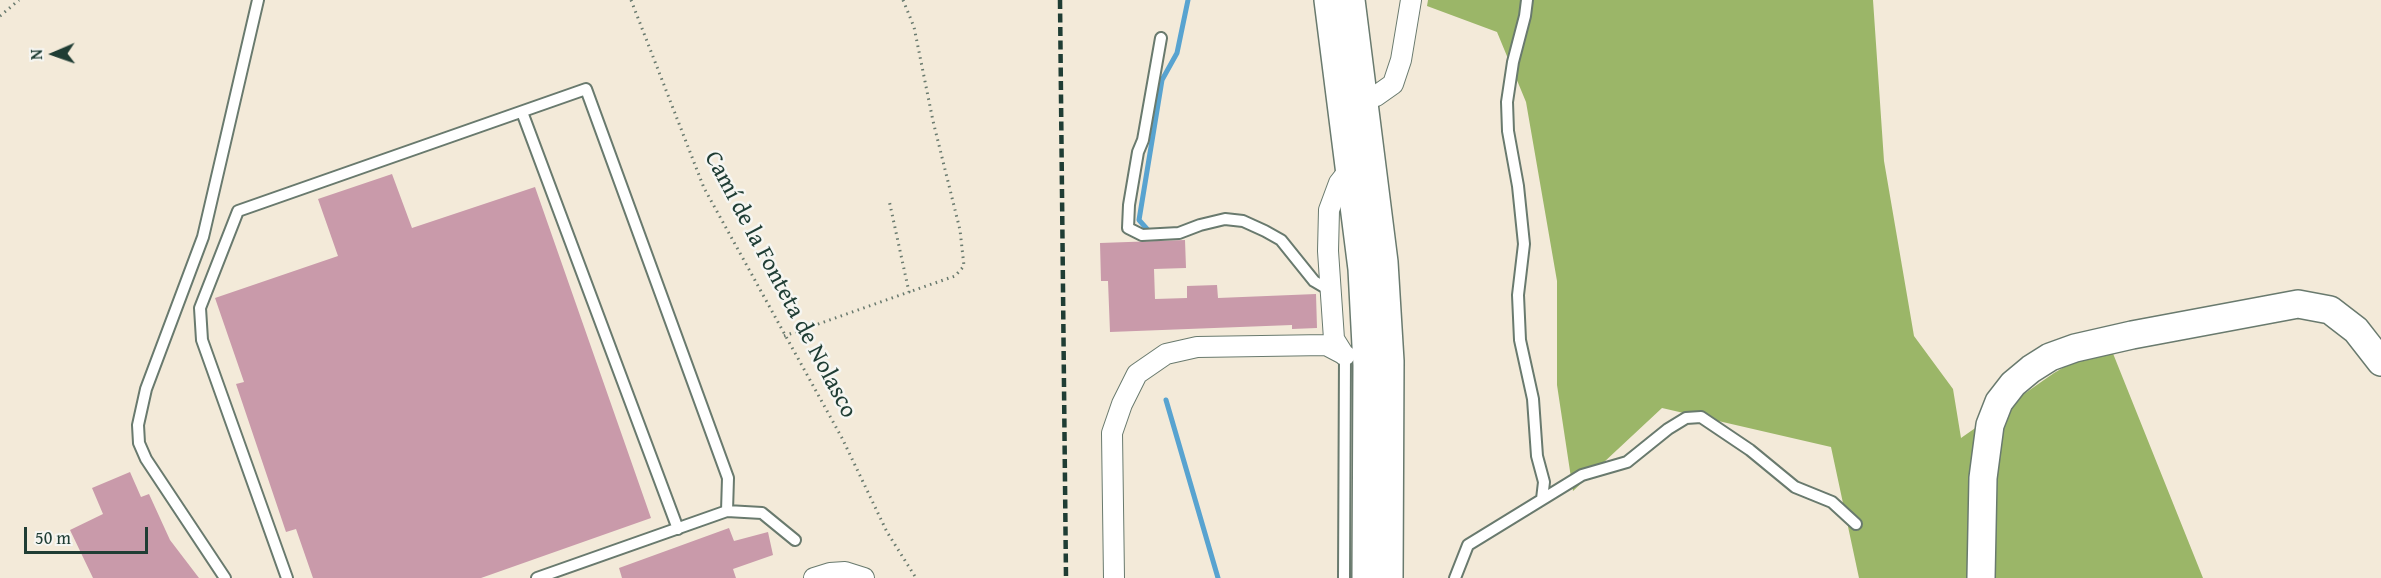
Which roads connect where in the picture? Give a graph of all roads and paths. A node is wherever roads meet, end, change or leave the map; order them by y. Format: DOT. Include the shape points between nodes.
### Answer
graph roads {
  1 [pos="19,0"];
  2 [pos="258,0"];
  3 [pos="631,0"];
  4 [pos="903,0"];
  5 [pos="1329,0"];
  6 [pos="1351,0"];
  7 [pos="1411,0"];
  8 [pos="1527,0"];
  9 [pos="0,16"];
  10 [pos="1161,38"];
  11 [pos="1364,100"];
  12 [pos="522,112"];
  13 [pos="1350,169"];
  14 [pos="889,200"];
  15 [pos="1331,291"];
  16 [pos="909,292"];
  17 [pos="784,336"];
  18 [pos="1356,360"];
  19 [pos="2381,362"];
  20 [pos="1542,499"];
  21 [pos="727,511"];
  22 [pos="1856,524"];
  23 [pos="678,529"];
  24 [pos="795,540"];
  25 [pos="225,578"];
  26 [pos="287,578"];
  27 [pos="537,578"];
  28 [pos="814,578"];
  29 [pos="864,578"];
  30 [pos="916,578"];
  31 [pos="1114,578"];
  32 [pos="1344,578"];
  33 [pos="1366,578"];
  34 [pos="1389,578"];
  35 [pos="1455,578"];
  36 [pos="1981,578"];
  1 -- 9 [label="path"];
  2 -- 25 [label="lane" via="203,237 146,390 138,425 139,443 146,459"];
  3 -- 17 [label="path, Camí de la Fonteta de Nolasco" via="704,188"];
  4 -- 16 [label="path" via="914,27 960,230 964,266 955,276"];
  5 -- 13 [label="main road"];
  6 -- 11 [label="main road"];
  7 -- 11 [label="street" via="1393,84"];
  8 -- 20 [label="lane" via="1507,102 1524,244 1518,295 1520,340 1533,399 1537,456 1544,482"];
  10 -- 15 [label="lane" via="1138,152 1128,228 1142,235 1179,233 1225,219 1243,221 1281,240 1314,281"];
  11 -- 34 [label="main road" via="1384,262 1389,361"];
  12 -- 21 [label="lane" via="586,89 728,478"];
  12 -- 23 [label="lane"];
  12 -- 26 [label="lane" via="238,211 200,308 202,340"];
  13 -- 15 [label="street" via="1339,183 1329,210"];
  13 -- 18 [label="main road" via="1362,269"];
  14 -- 16 [label="path"];
  15 -- 18 [label="street" via="1334,339"];
  16 -- 17 [label="path"];
  17 -- 30 [label="path, Camí de la Fonteta de Nolasco" via="842,438 887,532"];
  18 -- 31 [label="street" via="1326,345 1197,346 1166,354 1137,374 1112,433"];
  18 -- 32 [label="lane"];
  18 -- 33 [label="main road"];
  19 -- 36 [label="main road" via="2356,330 2330,310 2298,304 2132,335 2050,357 2013,384 1999,402 1990,425 1983,478"];
  20 -- 22 [label="lane" via="1581,475 1627,462 1686,418 1701,417 1795,487 1832,502"];
  20 -- 35 [label="lane" via="1468,545"];
  21 -- 23 [label="lane"];
  21 -- 24 [label="lane" via="762,513"];
  23 -- 27 [label="lane"];
  28 -- 29 [label="street" via="845,572"];
}
